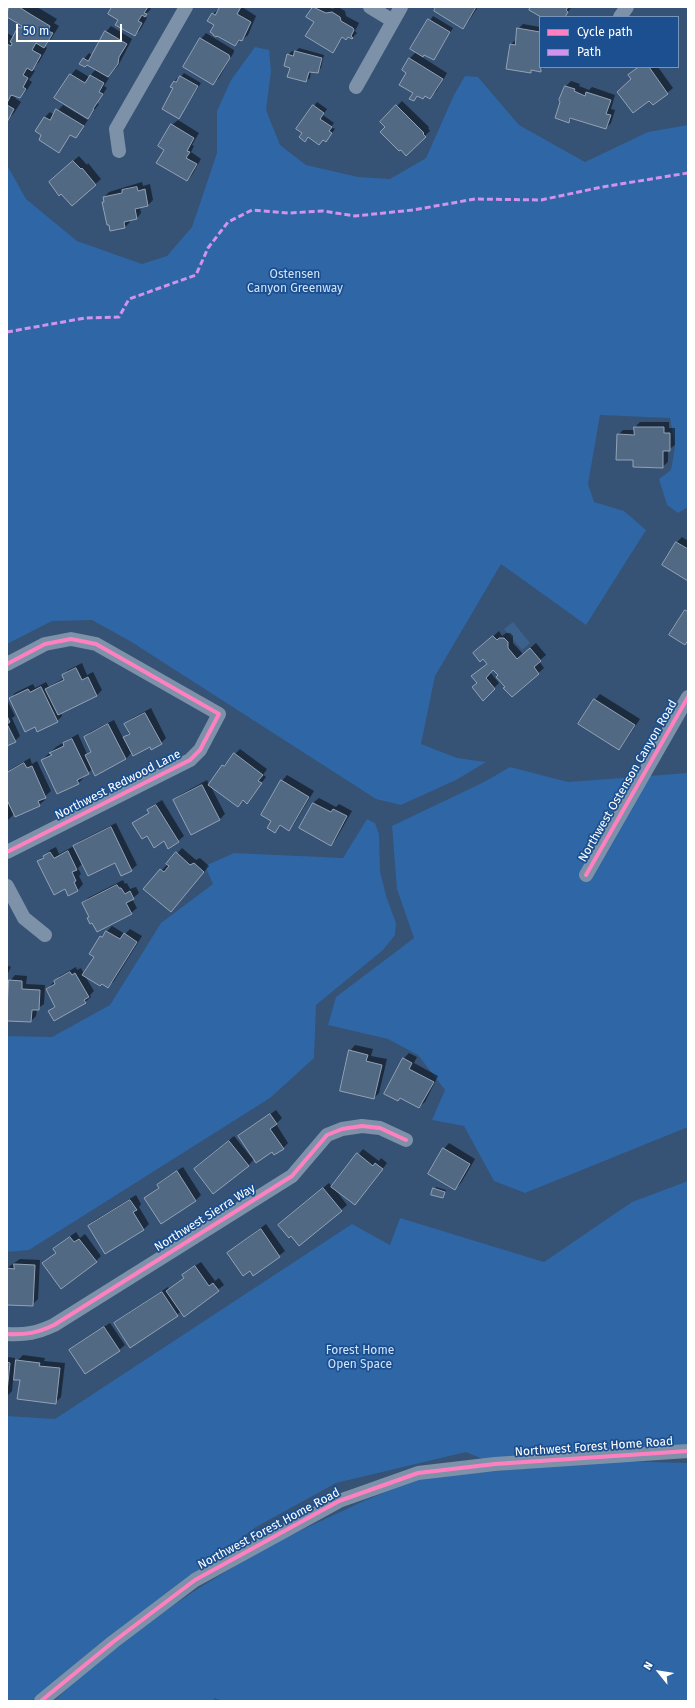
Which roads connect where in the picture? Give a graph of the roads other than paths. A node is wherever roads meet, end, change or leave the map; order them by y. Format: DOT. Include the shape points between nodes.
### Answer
graph roads {
  1 [pos="186,7"];
  2 [pos="370,7"];
  3 [pos="401,7"];
  4 [pos="627,7"];
  5 [pos="621,16"];
  6 [pos="393,21"];
  7 [pos="356,88"];
  8 [pos="119,151"];
  9 [pos="7,664"];
  10 [pos="688,697"];
  11 [pos="7,852"];
  12 [pos="586,874"];
  13 [pos="7,886"];
  14 [pos="45,935"];
  15 [pos="406,1140"];
  16 [pos="7,1334"];
  17 [pos="688,1451"];
  18 [pos="41,1701"];
  1 -- 8 [label="street" via="116,129"];
  2 -- 6 [label="street"];
  3 -- 6 [label="street"];
  4 -- 5 [label="street"];
  6 -- 7 [label="street"];
  9 -- 11 [label="street, Northwest Redwood Lane" via="45,644 71,639 96,644 219,714 200,750 190,760"];
  10 -- 12 [label="street, Northwest Ostenson Canyon Road"];
  13 -- 14 [label="street" via="24,918"];
  15 -- 16 [label="street, Northwest Sierra Way" via="380,1128 362,1126 342,1129 327,1135 292,1176 54,1325 37,1333"];
  17 -- 18 [label="street, Northwest Forest Home Road" via="495,1464 418,1473 339,1501 195,1580"];
}
